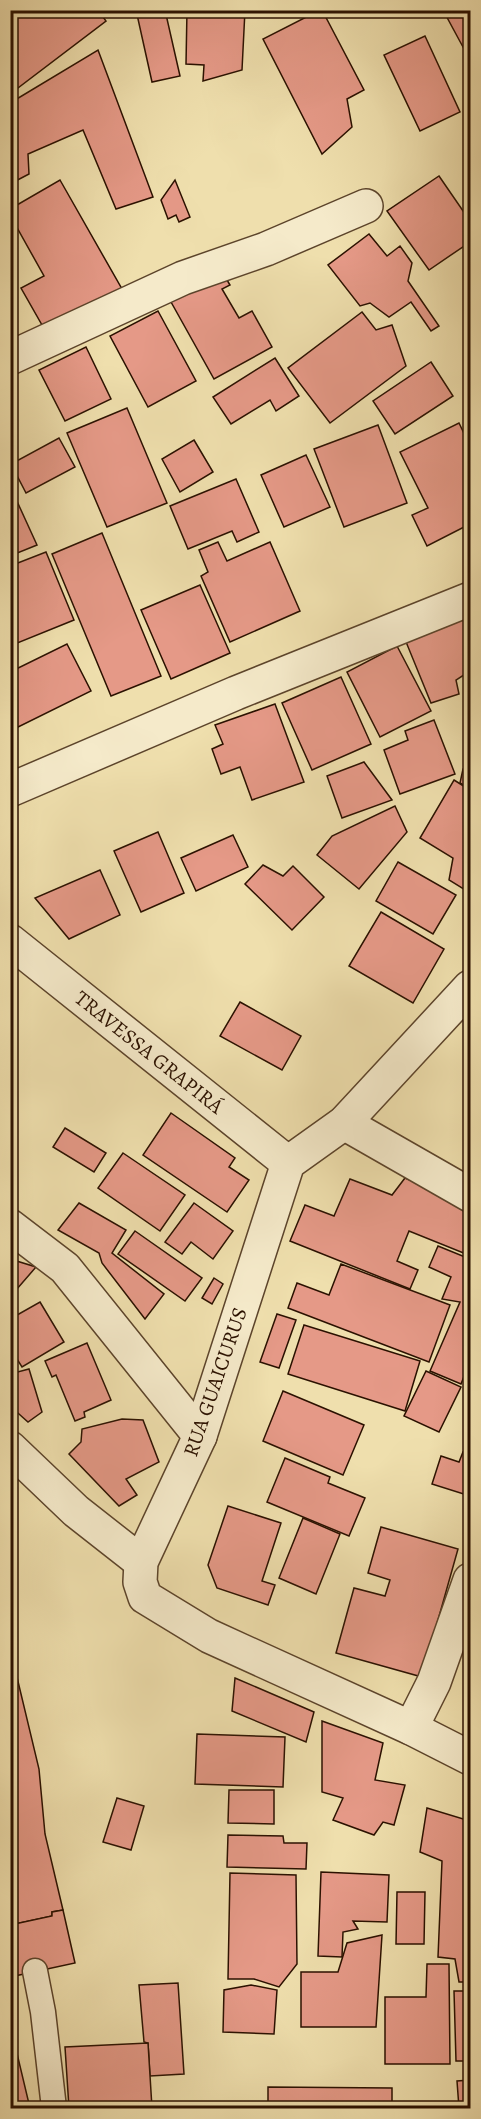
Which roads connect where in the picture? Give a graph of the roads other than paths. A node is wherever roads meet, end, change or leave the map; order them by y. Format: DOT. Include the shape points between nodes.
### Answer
graph roads {
  1 [pos="366,206"];
  2 [pos="10,358"];
  3 [pos="471,599"];
  4 [pos="10,790"];
  5 [pos="10,941"];
  6 [pos="471,987"];
  7 [pos="344,1123"];
  8 [pos="288,1163"];
  9 [pos="471,1195"];
  10 [pos="10,1226"];
  11 [pos="200,1436"];
  12 [pos="10,1448"];
  13 [pos="141,1562"];
  14 [pos="471,1580"];
  15 [pos="411,1728"];
  16 [pos="471,1758"];
  17 [pos="35,1971"];
  18 [pos="54,2109"];
  1 -- 2 [label="street" via="266,249 183,278"];
  3 -- 4 [label="street" via="236,693"];
  5 -- 8 [label="street, TRAVESSA GRAPIRÁ"];
  6 -- 7 [label="street"];
  7 -- 8 [label="street"];
  7 -- 9 [label="street"];
  8 -- 11 [label="street, RUA GUAICURUS"];
  10 -- 11 [label="street" via="65,1268"];
  11 -- 13 [label="street, RUA GUAICURUS"];
  12 -- 13 [label="street" via="76,1511"];
  13 -- 15 [label="street, RUA GUAICURUS" via="140,1582 145,1596 209,1636"];
  14 -- 15 [label="street" via="434,1682"];
  15 -- 16 [label="street, RUA GUAICURUS"];
  17 -- 18 [label="lane"];
}
